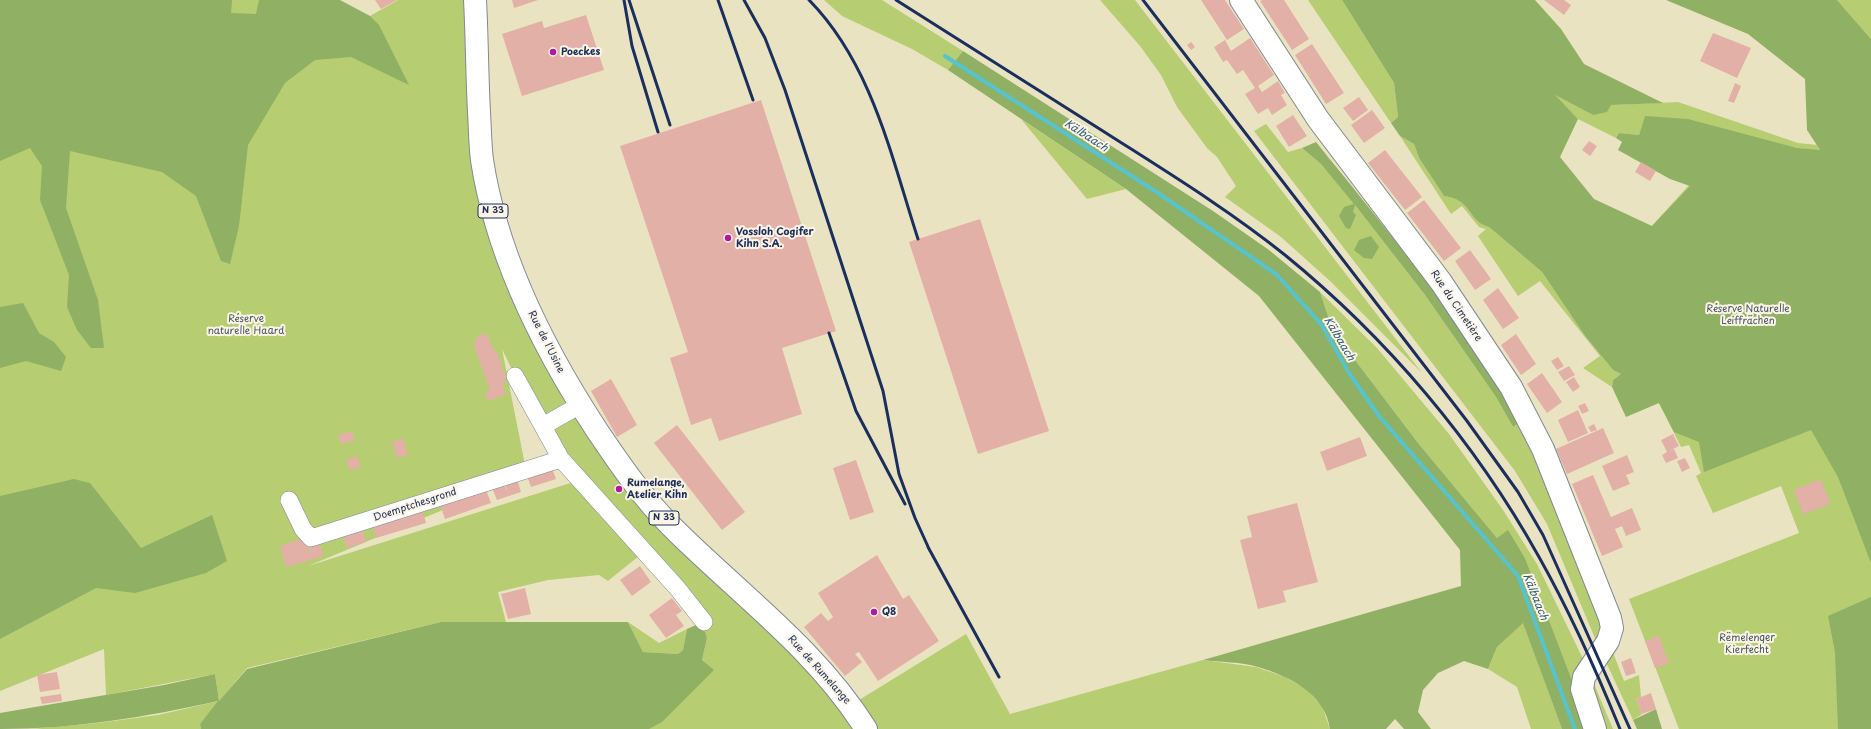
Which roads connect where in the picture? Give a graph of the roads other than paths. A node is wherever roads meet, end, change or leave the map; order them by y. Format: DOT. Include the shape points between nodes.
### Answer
graph roads {
  1 [pos="475,0"];
  2 [pos="1241,0"];
  3 [pos="515,376"];
  4 [pos="580,405"];
  5 [pos="543,426"];
  6 [pos="561,459"];
  7 [pos="288,500"];
  8 [pos="767,616"];
  9 [pos="704,622"];
  10 [pos="866,729"];
  11 [pos="1595,729"];
  1 -- 4 [label="main road, Rue de l'Usine / N 33" via="482,157 489,198 516,281 550,353"];
  2 -- 11 [label="main road, Rue du Cimetière" via="1318,119 1441,282 1511,387 1543,449 1600,590 1612,628 1608,641 1584,676 1582,690"];
  3 -- 5 [label="street"];
  4 -- 5 [label="street"];
  4 -- 8 [label="main road, Rue de l'Usine / N 33" via="633,484 672,527"];
  5 -- 6 [label="street"];
  6 -- 7 [label="street, Doemptchesgrond" via="311,538 303,529"];
  6 -- 9 [label="street" via="678,589"];
  8 -- 10 [label="main road, Rue de Rumelange / N 33" via="812,660 851,705"];
}
